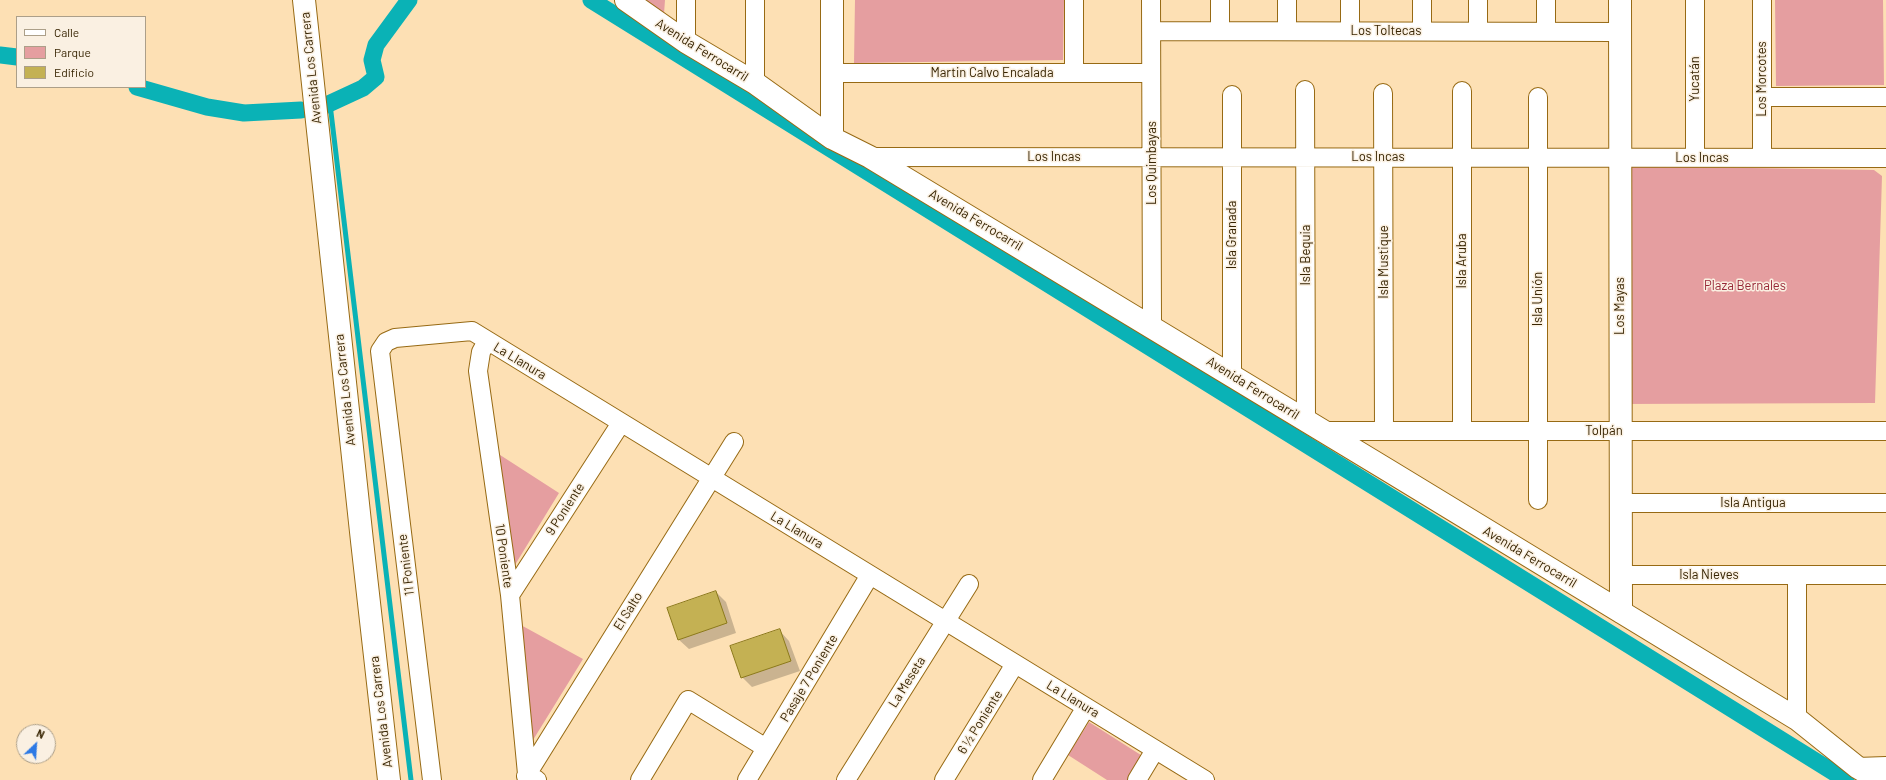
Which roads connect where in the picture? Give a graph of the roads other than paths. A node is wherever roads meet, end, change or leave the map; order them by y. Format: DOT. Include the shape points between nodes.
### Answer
graph roads {
  1 [pos="304,0"];
  2 [pos="626,0"];
  3 [pos="686,0"];
  4 [pos="755,0"];
  5 [pos="832,0"];
  6 [pos="1074,0"];
  7 [pos="1151,0"];
  8 [pos="1220,0"];
  9 [pos="1287,0"];
  10 [pos="1350,0"];
  11 [pos="1422,0"];
  12 [pos="1478,0"];
  13 [pos="1546,0"];
  14 [pos="1620,0"];
  15 [pos="1695,0"];
  16 [pos="1762,0"];
  17 [pos="1151,31"];
  18 [pos="1220,31"];
  19 [pos="1287,31"];
  20 [pos="1350,31"];
  21 [pos="1422,31"];
  22 [pos="1478,32"];
  23 [pos="1546,32"];
  24 [pos="1620,32"];
  25 [pos="686,42"];
  26 [pos="832,73"];
  27 [pos="1074,73"];
  28 [pos="1151,73"];
  29 [pos="755,83"];
  30 [pos="1305,90"];
  31 [pos="1462,91"];
  32 [pos="1383,93"];
  33 [pos="1232,94"];
  34 [pos="1538,97"];
  35 [pos="1762,97"];
  36 [pos="1886,97"];
  37 [pos="832,138"];
  38 [pos="870,157"];
  39 [pos="1152,157"];
  40 [pos="1232,157"];
  41 [pos="1306,157"];
  42 [pos="1384,157"];
  43 [pos="1462,158"];
  44 [pos="1538,158"];
  45 [pos="1620,158"];
  46 [pos="1695,158"];
  47 [pos="1762,158"];
  48 [pos="1886,158"];
  49 [pos="1152,326"];
  50 [pos="487,341"];
  51 [pos="380,351"];
  52 [pos="1232,375"];
  53 [pos="621,423"];
  54 [pos="1314,426"];
  55 [pos="1384,430"];
  56 [pos="1462,431"];
  57 [pos="1538,431"];
  58 [pos="1620,431"];
  59 [pos="1886,432"];
  60 [pos="734,442"];
  61 [pos="711,478"];
  62 [pos="1538,500"];
  63 [pos="1621,503"];
  64 [pos="1886,503"];
  65 [pos="870,575"];
  66 [pos="1621,575"];
  67 [pos="1797,575"];
  68 [pos="1886,575"];
  69 [pos="968,584"];
  70 [pos="510,595"];
  71 [pos="1621,612"];
  72 [pos="945,621"];
  73 [pos="1015,664"];
  74 [pos="1086,707"];
  75 [pos="1797,719"];
  76 [pos="766,748"];
  77 [pos="1156,750"];
  78 [pos="1886,766"];
  79 [pos="1857,767"];
  80 [pos="529,778"];
  81 [pos="389,780"];
  82 [pos="432,780"];
  83 [pos="640,780"];
  84 [pos="747,780"];
  85 [pos="846,780"];
  86 [pos="944,780"];
  87 [pos="1042,780"];
  88 [pos="1137,780"];
  89 [pos="1205,780"];
  90 [pos="1879,780"];
  1 -- 81 [label="street, Avenida Los Carrera"];
  2 -- 25 [label="street, Avenida Ferrocarril"];
  3 -- 25 [label="street"];
  4 -- 29 [label="street"];
  5 -- 26 [label="street"];
  6 -- 27 [label="street"];
  7 -- 17 [label="street, Los Quimbayas"];
  8 -- 18 [label="street"];
  9 -- 19 [label="street"];
  10 -- 20 [label="street"];
  11 -- 21 [label="street"];
  12 -- 22 [label="street"];
  13 -- 23 [label="street"];
  14 -- 24 [label="street, Los Mayas"];
  15 -- 46 [label="street, Yucatán"];
  16 -- 35 [label="street, Los Morcotes"];
  17 -- 18 [label="street, Los Toltecas"];
  17 -- 28 [label="street, Los Quimbayas"];
  18 -- 19 [label="street, Los Toltecas"];
  19 -- 20 [label="street, Los Toltecas"];
  20 -- 21 [label="street, Los Toltecas"];
  21 -- 22 [label="street, Los Toltecas"];
  22 -- 23 [label="street, Los Toltecas"];
  23 -- 24 [label="street, Los Toltecas"];
  24 -- 45 [label="street, Los Mayas"];
  25 -- 29 [label="street, Avenida Ferrocarril"];
  26 -- 27 [label="street, Martin Calvo Encalada"];
  26 -- 37 [label="street"];
  27 -- 28 [label="street, Martin Calvo Encalada"];
  28 -- 39 [label="street, Los Quimbayas"];
  29 -- 37 [label="street, Avenida Ferrocarril"];
  30 -- 41 [label="street, Isla Bequia"];
  31 -- 43 [label="street, Isla Aruba"];
  32 -- 42 [label="street, Isla Mustique"];
  33 -- 40 [label="street, Isla Granada"];
  34 -- 44 [label="street, Isla Unión"];
  35 -- 36 [label="street"];
  35 -- 47 [label="street, Los Morcotes"];
  37 -- 38 [label="street, Avenida Ferrocarril"];
  38 -- 39 [label="street, Los Incas"];
  38 -- 49 [label="street, Avenida Ferrocarril"];
  39 -- 40 [label="street, Los Incas"];
  39 -- 49 [label="street, Los Quimbayas"];
  40 -- 41 [label="street, Los Incas"];
  40 -- 52 [label="street, Isla Granada"];
  41 -- 42 [label="street, Los Incas"];
  41 -- 54 [label="street, Isla Bequia"];
  42 -- 43 [label="street, Los Incas"];
  42 -- 55 [label="street, Isla Mustique"];
  43 -- 44 [label="street, Los Incas"];
  43 -- 56 [label="street, Isla Aruba"];
  44 -- 45 [label="street, Los Incas"];
  44 -- 57 [label="street, Isla Unión"];
  45 -- 46 [label="street, Los Incas"];
  45 -- 58 [label="street, Los Mayas"];
  46 -- 47 [label="street, Los Incas"];
  47 -- 48 [label="street, Los Incas"];
  49 -- 52 [label="street, Avenida Ferrocarril"];
  50 -- 51 [label="street, La Llanura" via="472,331 395,338 386,342"];
  50 -- 53 [label="street, La Llanura"];
  50 -- 70 [label="street, 10 Poniente" via="481,352 478,371"];
  51 -- 82 [label="street, 11 Poniente"];
  52 -- 54 [label="street, Avenida Ferrocarril"];
  53 -- 61 [label="street, La Llanura"];
  53 -- 70 [label="street, 9 Poniente"];
  54 -- 55 [label="street, Tolpán"];
  54 -- 71 [label="street, Avenida Ferrocarril"];
  55 -- 56 [label="street, Tolpán"];
  56 -- 57 [label="street, Tolpán"];
  57 -- 58 [label="street, Tolpán"];
  57 -- 62 [label="street, Isla Unión"];
  58 -- 59 [label="street, Tolpán"];
  58 -- 63 [label="street, Los Mayas"];
  60 -- 61 [label="street, El Salto"];
  61 -- 65 [label="street, La Llanura"];
  61 -- 80 [label="street, El Salto"];
  63 -- 64 [label="street, Isla Antigua"];
  63 -- 66 [label="street, Los Mayas"];
  65 -- 72 [label="street, La Llanura"];
  65 -- 76 [label="street, Pasaje 7 Poniente"];
  66 -- 67 [label="street, Isla Nieves"];
  66 -- 71 [label="street, Los Mayas"];
  67 -- 68 [label="street, Isla Nieves"];
  67 -- 75 [label="street"];
  69 -- 72 [label="street, La Meseta"];
  70 -- 80 [label="street, 10 Poniente"];
  71 -- 75 [label="street, Avenida Ferrocarril"];
  72 -- 73 [label="street, La Llanura"];
  72 -- 85 [label="street, La Meseta"];
  73 -- 74 [label="street, La Llanura"];
  73 -- 86 [label="street, 6 ½ Poniente"];
  74 -- 77 [label="street, La Llanura"];
  74 -- 87 [label="street"];
  75 -- 79 [label="street, Avenida Ferrocarril"];
  76 -- 83 [label="street" via="688,700"];
  76 -- 84 [label="street, Pasaje 7 Poniente"];
  77 -- 88 [label="street"];
  77 -- 89 [label="street, La Llanura"];
  78 -- 79 [label="street"];
  79 -- 90 [label="street, Avenida Ferrocarril"];
}
